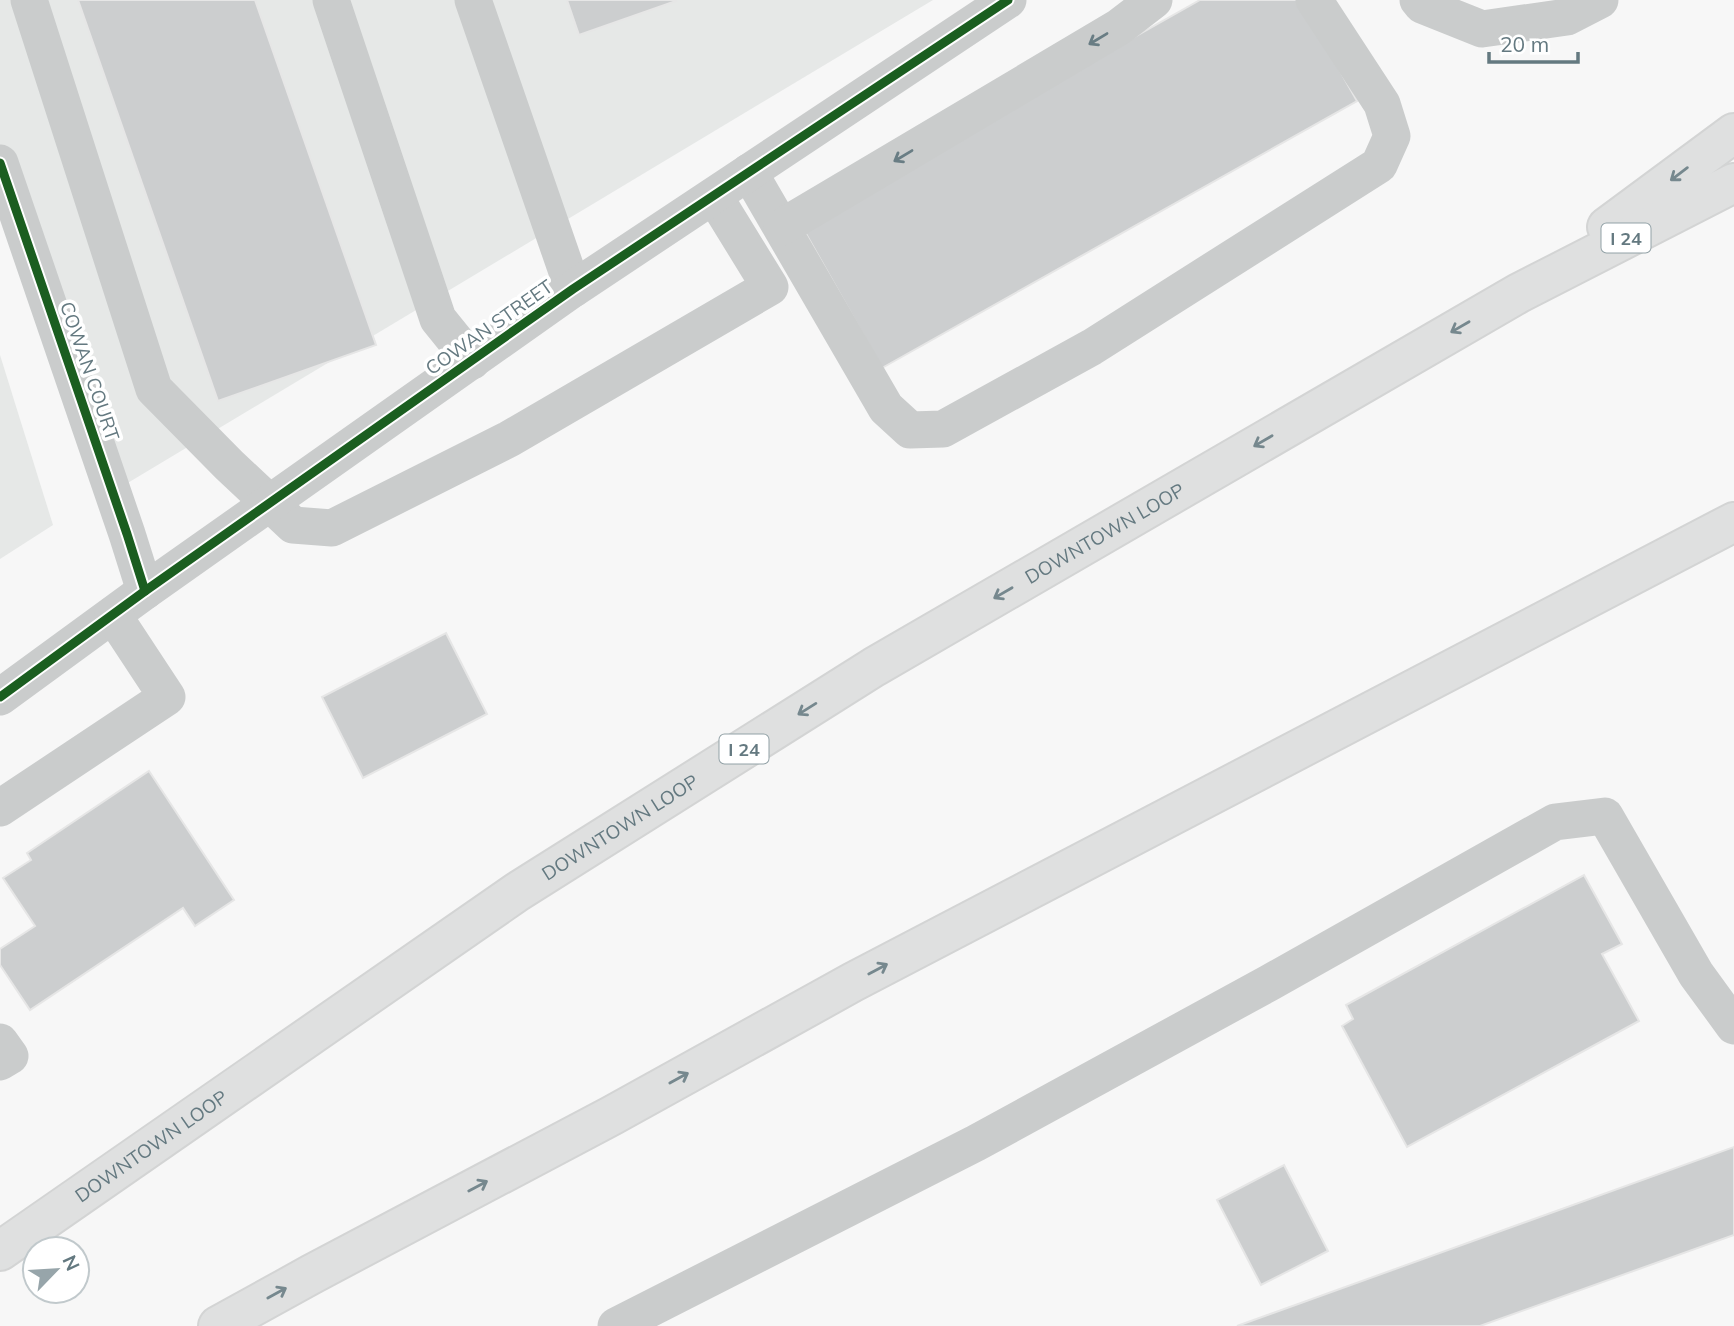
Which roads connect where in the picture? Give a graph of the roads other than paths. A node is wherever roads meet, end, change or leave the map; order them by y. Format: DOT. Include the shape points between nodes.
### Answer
graph roads {
  1 [pos="29,0"];
  2 [pos="331,0"];
  3 [pos="473,0"];
  4 [pos="1008,0"];
  5 [pos="1154,0"];
  6 [pos="1314,0"];
  7 [pos="1418,0"];
  8 [pos="1600,0"];
  9 [pos="1734,133"];
  10 [pos="0,163"];
  11 [pos="749,172"];
  12 [pos="1734,183"];
  13 [pos="714,196"];
  14 [pos="782,227"];
  15 [pos="573,289"];
  16 [pos="1518,293"];
  17 [pos="471,361"];
  18 [pos="269,504"];
  19 [pos="1734,522"];
  20 [pos="145,591"];
  21 [pos="113,615"];
  22 [pos="0,697"];
  23 [pos="0,808"];
  24 [pos="1734,1026"];
  25 [pos="0,1042"];
  26 [pos="0,1062"];
  27 [pos="0,1251"];
  28 [pos="218,1326"];
  29 [pos="616,1326"];
  1 -- 18 [label="street" via="154,389"];
  2 -- 17 [label="street" via="438,319"];
  3 -- 15 [label="street"];
  4 -- 11 [label="street, COWAN STREET"];
  5 -- 14 [label="street, one-way" via="1119,27"];
  6 -- 14 [label="street" via="1382,104 1392,136 1379,165 1092,347 943,429 910,430 886,408"];
  7 -- 8 [label="street" via="1482,29 1567,17"];
  9 -- 16 [label="highway, one-way"];
  10 -- 20 [label="street, COWAN COURT"];
  11 -- 13 [label="street, COWAN STREET"];
  11 -- 14 [label="street"];
  12 -- 16 [label="highway, I 24"];
  13 -- 15 [label="street, COWAN STREET"];
  13 -- 18 [label="street" via="770,287 509,439 332,528 293,525"];
  15 -- 17 [label="street, COWAN STREET"];
  16 -- 27 [label="highway, DOWNTOWN LOOP / I 24, one-way" via="874,667 528,885"];
  17 -- 18 [label="street, COWAN STREET"];
  18 -- 20 [label="street, COWAN STREET"];
  28 -- 19 [label="highway, one-way" via="853,982"];
  20 -- 21 [label="street, COWAN STREET"];
  21 -- 22 [label="street, COWAN STREET"];
  21 -- 23 [label="street" via="167,697"];
  24 -- 29 [label="street" via="1696,974 1605,816 1555,822 976,1143"];
  25 -- 26 [label="street" via="10,1055"];
}
